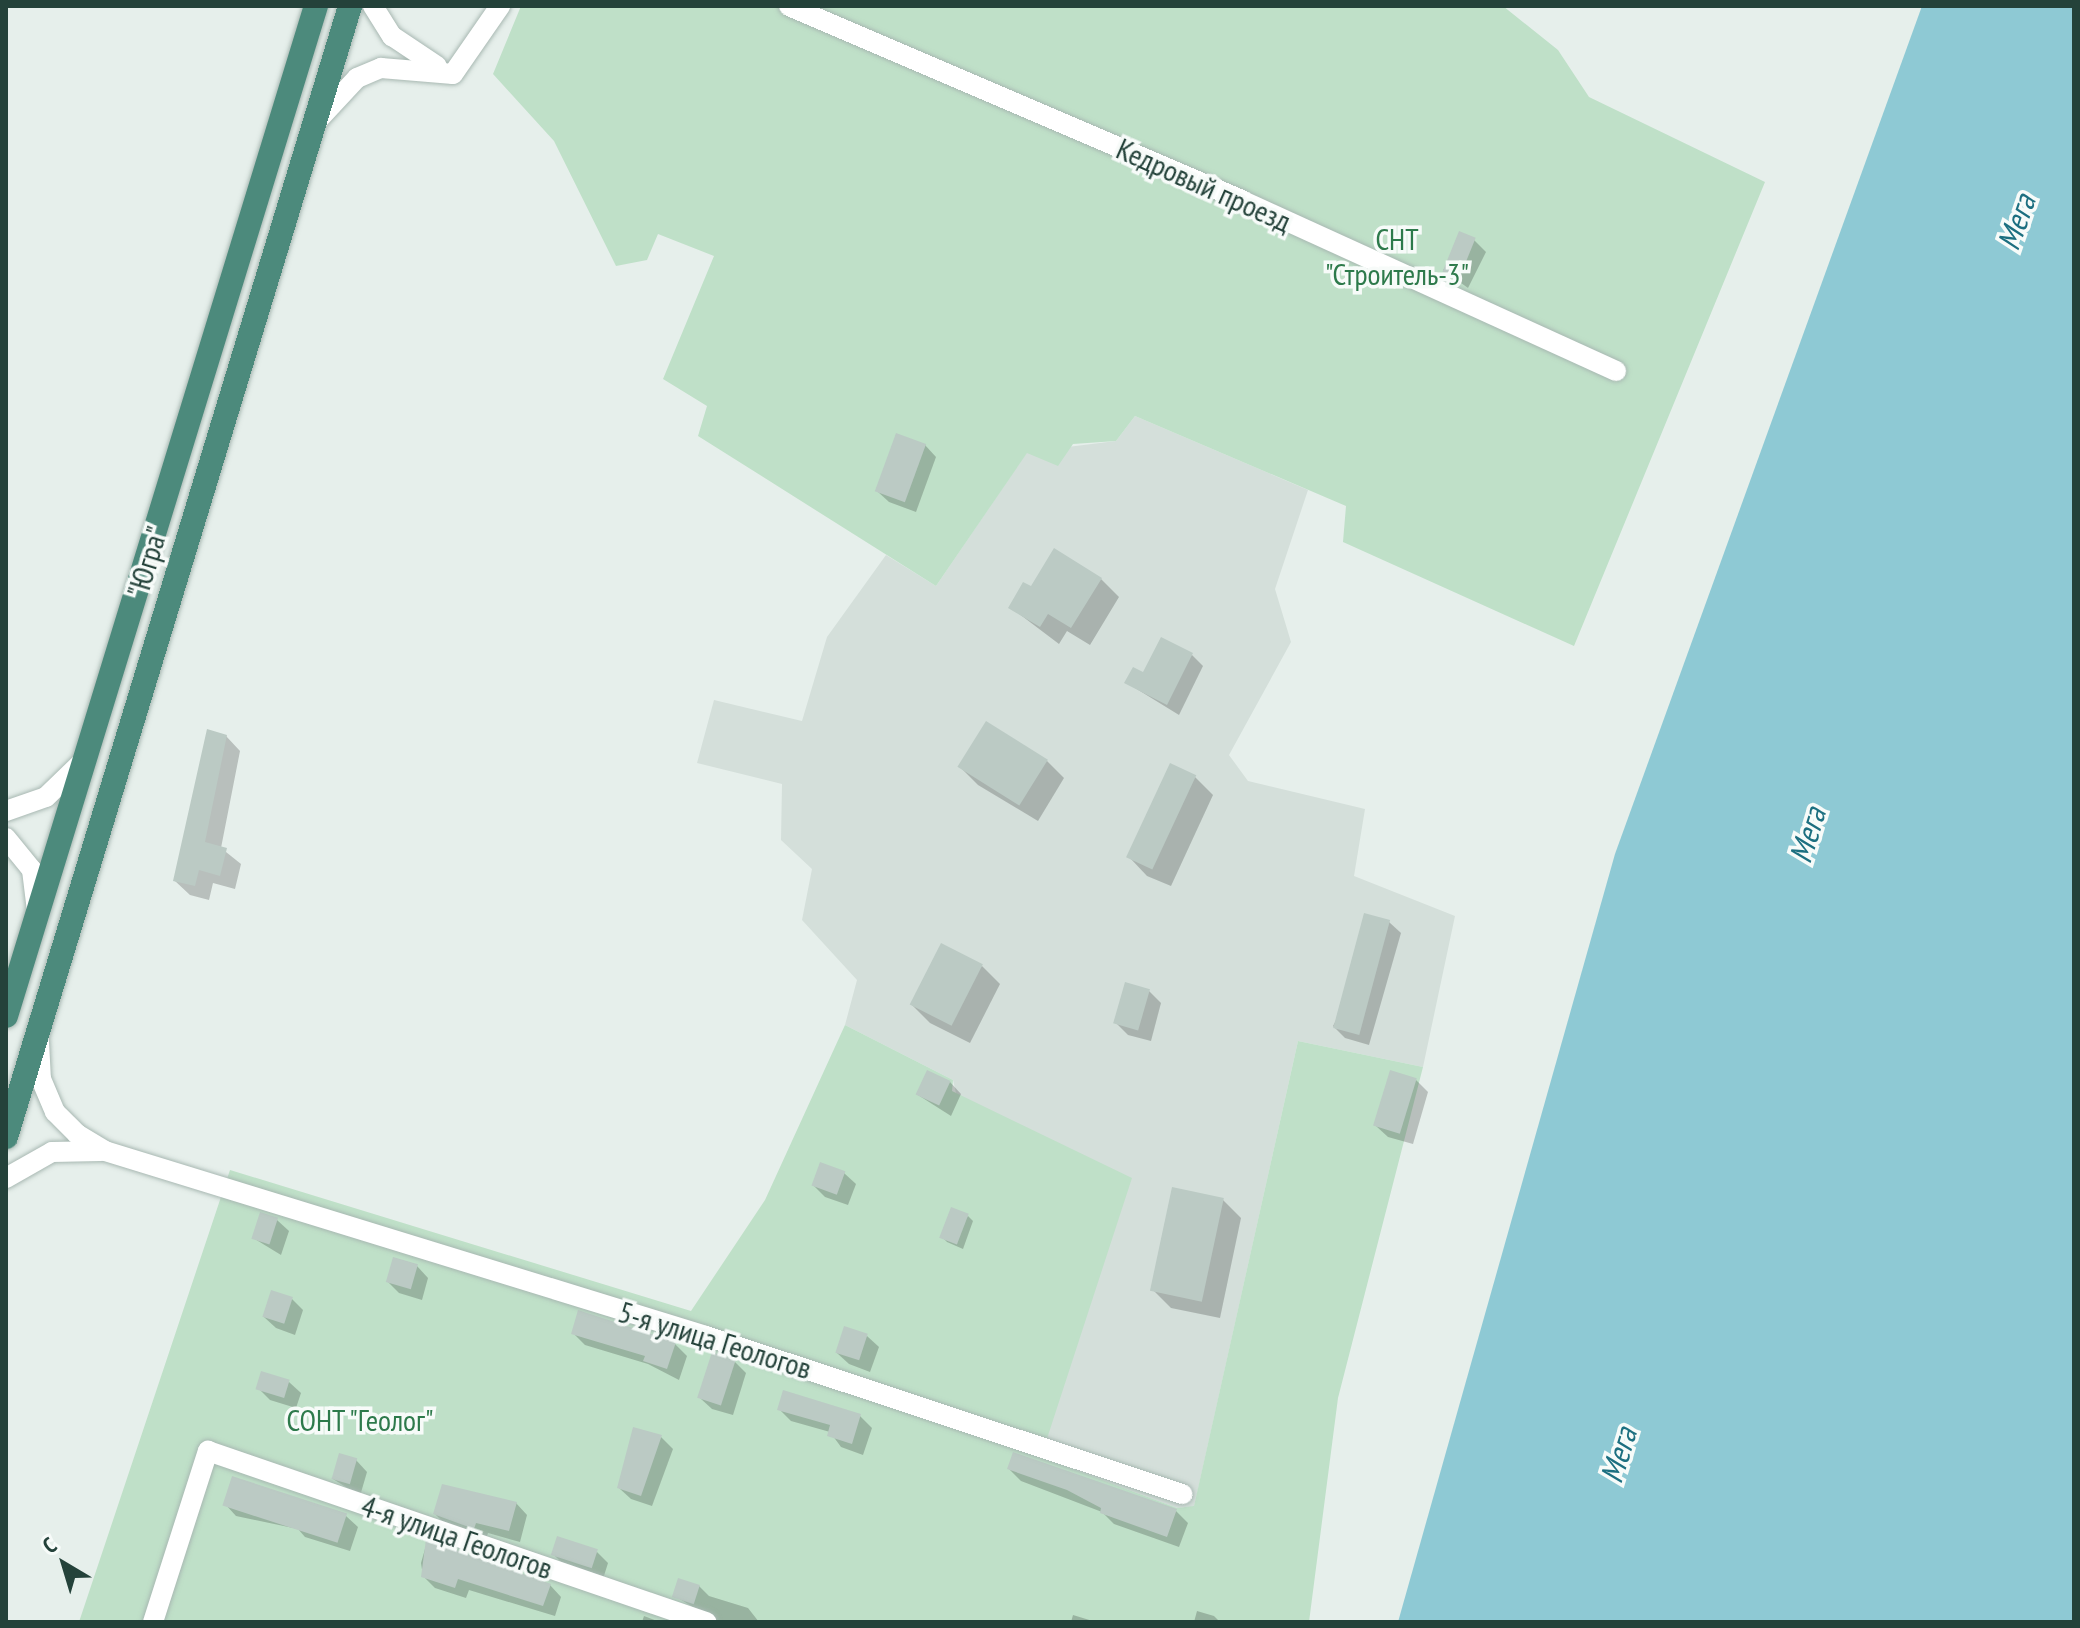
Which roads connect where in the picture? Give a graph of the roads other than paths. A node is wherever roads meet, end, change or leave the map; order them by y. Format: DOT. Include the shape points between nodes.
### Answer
graph roads {
  1 [pos="316,6"];
  2 [pos="350,6"];
  3 [pos="373,6"];
  4 [pos="500,6"];
  5 [pos="789,6"];
  6 [pos="444,69"];
  7 [pos="314,126"];
  8 [pos="1616,371"];
  9 [pos="84,760"];
  10 [pos="6,811"];
  11 [pos="6,838"];
  12 [pos="38,914"];
  13 [pos="6,1016"];
  14 [pos="39,1032"];
  15 [pos="6,1137"];
  16 [pos="105,1151"];
  17 [pos="6,1178"];
  18 [pos="1182,1494"];
  19 [pos="153,1622"];
  20 [pos="706,1622"];
  1 -- 9 [label="highway, \"Югра\""];
  2 -- 7 [label="highway, \"Югра\""];
  3 -- 6 [label="street" via="392,36"];
  4 -- 6 [label="street" via="453,74"];
  5 -- 8 [label="street, Кедровый проезд" via="1243,201"];
  6 -- 7 [label="street" via="381,68 357,78"];
  7 -- 14 [label="highway, \"Югра\""];
  9 -- 10 [label="street" via="46,797"];
  9 -- 12 [label="highway, \"Югра\""];
  11 -- 12 [label="street" via="32,870"];
  12 -- 13 [label="highway, \"Югра\""];
  14 -- 15 [label="highway, \"Югра\""];
  14 -- 16 [label="street" via="41,1079 55,1112"];
  16 -- 17 [label="street" via="52,1152"];
  16 -- 18 [label="street, 5-я улица Геологов" via="706,1336"];
  19 -- 20 [label="street, 4-я улица Геологов" via="208,1451"];
}
